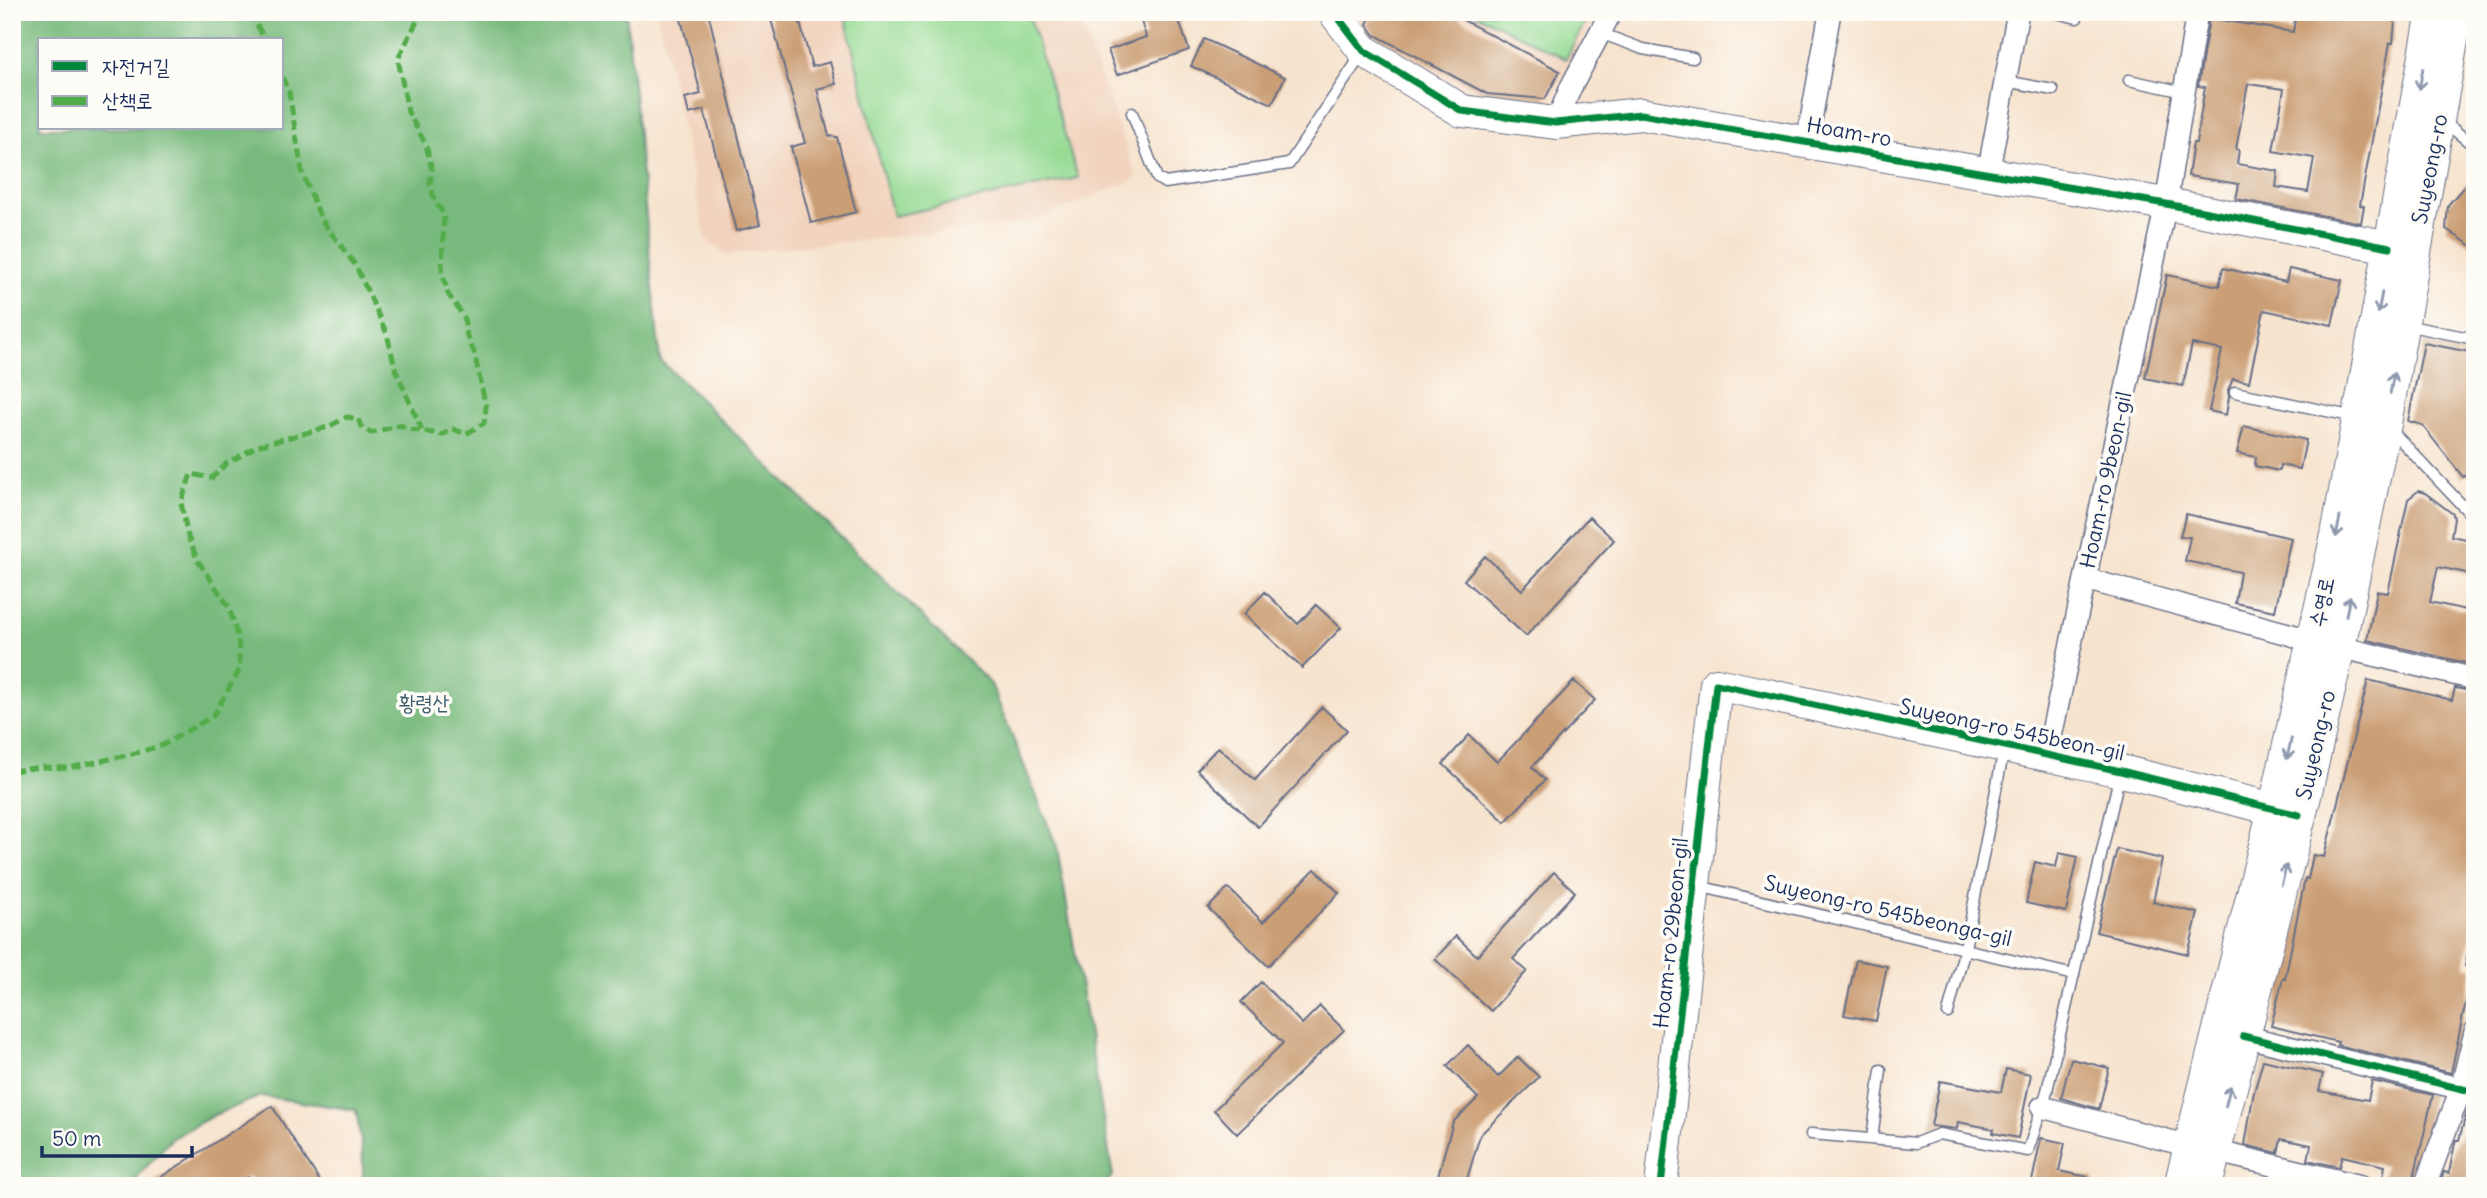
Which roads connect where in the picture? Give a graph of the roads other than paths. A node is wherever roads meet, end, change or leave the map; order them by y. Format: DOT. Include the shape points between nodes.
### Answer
graph roads {
  1 [pos="1334,12"];
  2 [pos="1611,12"];
  3 [pos="1830,12"];
  4 [pos="2018,12"];
  5 [pos="2052,12"];
  6 [pos="2197,12"];
  7 [pos="2433,12"];
  8 [pos="2457,12"];
  9 [pos="2077,18"];
  10 [pos="1600,33"];
  11 [pos="1364,51"];
  12 [pos="1693,58"];
  13 [pos="2129,80"];
  14 [pos="2006,81"];
  15 [pos="2053,90"];
  16 [pos="2184,92"];
  17 [pos="1132,113"];
  18 [pos="2440,118"];
  19 [pos="1556,123"];
  20 [pos="1807,143"];
  21 [pos="2475,147"];
  22 [pos="1988,174"];
  23 [pos="2166,204"];
  24 [pos="2390,247"];
  25 [pos="2402,325"];
  26 [pos="2475,339"];
  27 [pos="2235,392"];
  28 [pos="2372,421"];
  29 [pos="2475,519"];
  30 [pos="2085,579"];
  31 [pos="2327,644"];
  32 [pos="2475,679"];
  33 [pos="1716,684"];
  34 [pos="2004,746"];
  35 [pos="2047,755"];
  36 [pos="2121,771"];
  37 [pos="2286,812"];
  38 [pos="1694,886"];
  39 [pos="1965,948"];
  40 [pos="2074,975"];
  41 [pos="1948,1013"];
  42 [pos="2475,1032"];
  43 [pos="2243,1036"];
  44 [pos="1881,1070"];
  45 [pos="2468,1091"];
  46 [pos="2042,1107"];
  47 [pos="1811,1134"];
  48 [pos="1872,1139"];
  49 [pos="2201,1149"];
  50 [pos="1661,1186"];
  51 [pos="2180,1186"];
  52 [pos="2206,1186"];
  53 [pos="2361,1186"];
  54 [pos="2426,1186"];
  1 -- 11 [label="street, Hoam-ro"];
  2 -- 10 [label="street"];
  3 -- 20 [label="street"];
  4 -- 14 [label="street"];
  5 -- 9 [label="lane"];
  6 -- 16 [label="street, Hoam-ro 9beon-gil"];
  7 -- 24 [label="street, one-way"];
  8 -- 18 [label="street, Suyeong-ro"];
  10 -- 12 [label="lane" via="1643,49"];
  10 -- 19 [label="street"];
  11 -- 17 [label="lane" via="1289,164 1165,183 1157,178"];
  11 -- 19 [label="street, Hoam-ro" via="1462,111"];
  13 -- 16 [label="lane"];
  14 -- 15 [label="lane"];
  14 -- 22 [label="street"];
  16 -- 23 [label="street, Hoam-ro 9beon-gil"];
  18 -- 21 [label="lane"];
  18 -- 25 [label="street, Suyeong-ro"];
  19 -- 20 [label="street, Hoam-ro" via="1641,114"];
  20 -- 22 [label="street, Hoam-ro"];
  22 -- 23 [label="street, Hoam-ro"];
  23 -- 24 [label="street, Hoam-ro"];
  23 -- 30 [label="street, Hoam-ro 9beon-gil"];
  24 -- 28 [label="street, one-way"];
  25 -- 26 [label="lane"];
  28 -- 25 [label="street, Suyeong-ro, one-way"];
  27 -- 28 [label="lane"];
  28 -- 29 [label="lane"];
  28 -- 31 [label="street, Suyeong-ro"];
  30 -- 31 [label="street"];
  30 -- 35 [label="street, Hoam-ro 9beon-gil"];
  31 -- 32 [label="street"];
  31 -- 37 [label="street, Suyeong-ro"];
  33 -- 34 [label="street, Suyeong-ro 545beon-gil"];
  33 -- 38 [label="street, Hoam-ro 29beon-gil"];
  34 -- 35 [label="street, Suyeong-ro 545beon-gil"];
  34 -- 39 [label="lane, Suyeong-ro 545beon-gil"];
  35 -- 36 [label="street, Suyeong-ro 545beon-gil"];
  36 -- 37 [label="street, Suyeong-ro 545beon-gil"];
  36 -- 40 [label="lane"];
  43 -- 37 [label="street, Suyeong-ro, one-way"];
  37 -- 49 [label="street"];
  38 -- 39 [label="lane, Suyeong-ro 545beonga-gil"];
  38 -- 50 [label="street, Hoam-ro 29beon-gil"];
  39 -- 40 [label="lane, Suyeong-ro 545beonga-gil"];
  39 -- 41 [label="lane, Suyeong-ro 545beon-gil"];
  40 -- 46 [label="lane"];
  42 -- 45 [label="street"];
  43 -- 45 [label="street"];
  49 -- 43 [label="street, Suyeong-ro, one-way"];
  44 -- 48 [label="lane"];
  45 -- 54 [label="street"];
  46 -- 48 [label="lane" via="2028,1151 1939,1134 1916,1143"];
  46 -- 49 [label="street"];
  47 -- 48 [label="lane"];
  49 -- 51 [label="street"];
  49 -- 52 [label="street, Suyeong-ro"];
  49 -- 53 [label="street"];
}
